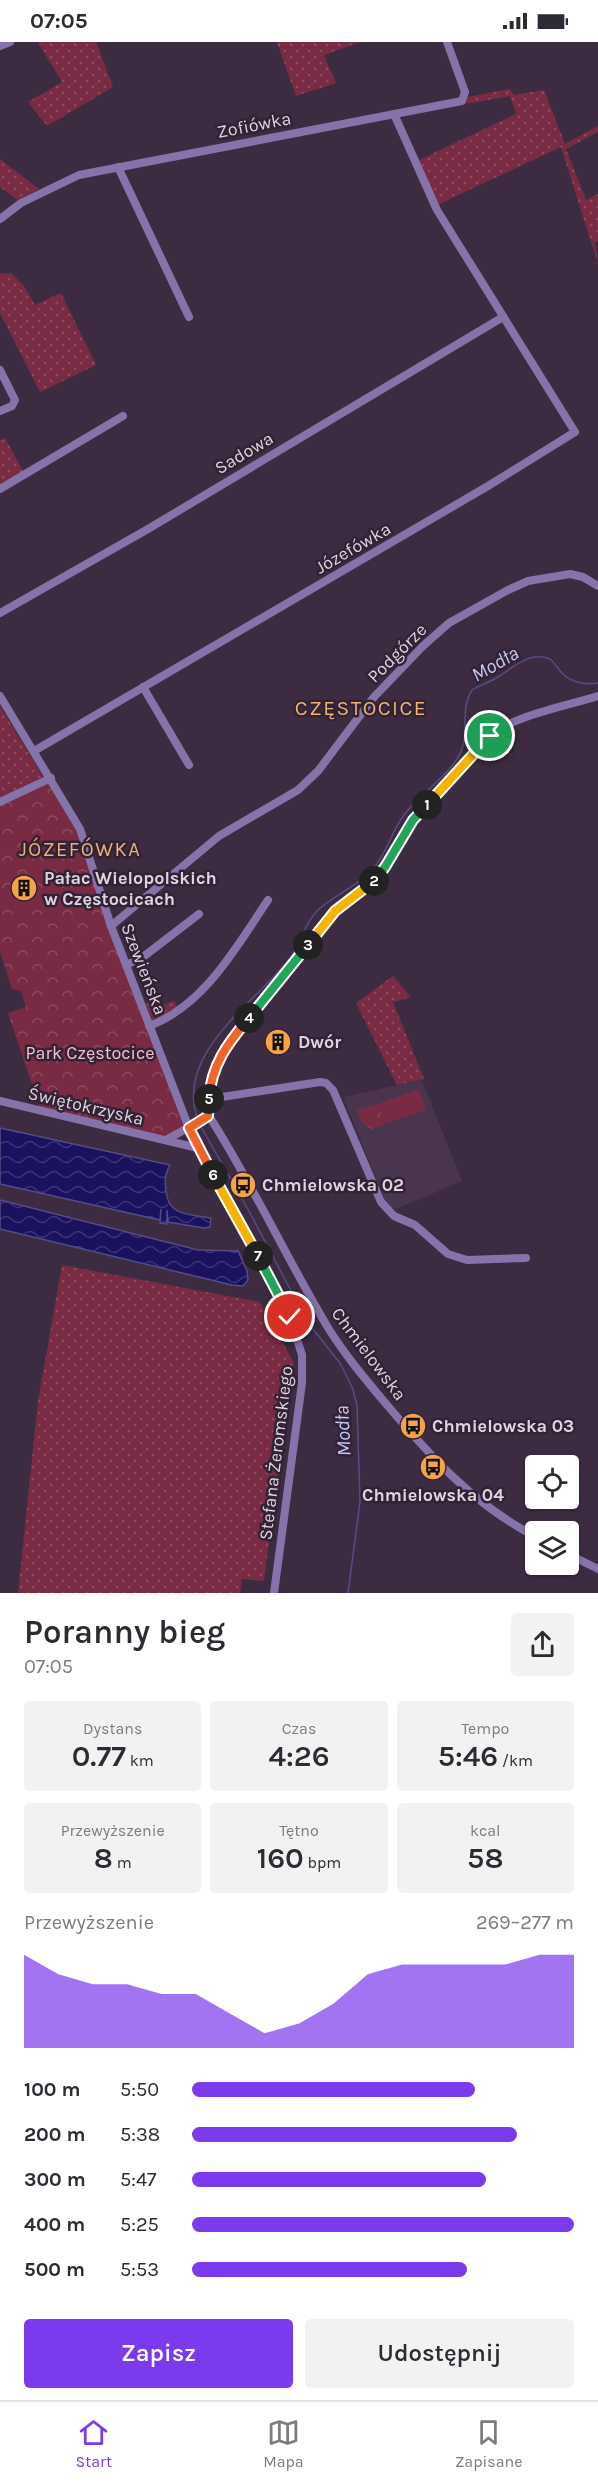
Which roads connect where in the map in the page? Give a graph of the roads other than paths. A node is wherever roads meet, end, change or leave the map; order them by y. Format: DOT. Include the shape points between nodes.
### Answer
graph roads {
  1 [pos="447,42"];
  2 [pos="394,114"];
  3 [pos="118,167"];
  4 [pos="0,219"];
  5 [pos="189,317"];
  6 [pos="503,317"];
  7 [pos="0,370"];
  8 [pos="0,411"];
  9 [pos="123,416"];
  10 [pos="0,489"];
  11 [pos="598,586"];
  12 [pos="0,614"];
  13 [pos="144,687"];
  14 [pos="0,696"];
  15 [pos="598,696"];
  16 [pos="34,751"];
  17 [pos="189,765"];
  18 [pos="51,778"];
  19 [pos="0,801"];
  20 [pos="268,900"];
  21 [pos="199,914"];
  22 [pos="111,926"];
  23 [pos="126,965"];
  24 [pos="149,1026"];
  25 [pos="209,1099"];
  26 [pos="0,1101"];
  27 [pos="198,1122"];
  28 [pos="166,1140"];
  29 [pos="198,1148"];
  30 [pos="526,1258"];
  31 [pos="525,1530"];
  32 [pos="579,1560"];
  33 [pos="598,1569"];
  34 [pos="274,1593"];
  1 -- 2 [label="street, Zofiówka" via="465,92 464,100"];
  2 -- 3 [label="street, Zofiówka"];
  2 -- 6 [label="street" via="437,210"];
  3 -- 4 [label="street, Zofiówka" via="79,175 21,203"];
  3 -- 5 [label="street"];
  6 -- 12 [label="street, Sadowa"];
  6 -- 13 [label="street, Józefówka" via="575,432"];
  7 -- 8 [label="street" via="14,404"];
  9 -- 10 [label="street"];
  11 -- 22 [label="street, Podgórze" via="570,574 528,581 449,623 374,697 318,771 298,790 219,836"];
  13 -- 16 [label="street, Józefówka"];
  13 -- 17 [label="street"];
  14 -- 16 [label="street, Szewieńska"];
  15 -- 25 [label="street" via="514,722 490,736 413,820 379,875 326,920 285,976 228,1042 215,1066"];
  16 -- 18 [label="street, Szewieńska"];
  18 -- 19 [label="street"];
  18 -- 22 [label="street, Szewieńska" via="83,836"];
  20 -- 24 [label="street" via="201,990 169,1018"];
  21 -- 23 [label="street" via="143,957"];
  22 -- 23 [label="street, Szewieńska"];
  23 -- 24 [label="street, Szewieńska"];
  24 -- 27 [label="street, Szewieńska"];
  25 -- 27 [label="street"];
  25 -- 30 [label="street" via="326,1083 333,1090 381,1202 394,1216 415,1225 448,1254 467,1260"];
  26 -- 28 [label="street, Świętokrzyska"];
  27 -- 28 [label="street, Świętokrzyska"];
  27 -- 29 [label="street, Stefana Żeromskiego"];
  27 -- 31 [label="street, Chmielowska" via="327,1327 371,1385 458,1483 492,1511"];
  28 -- 29 [label="street, Świętokrzyska"];
  29 -- 34 [label="street, Stefana Żeromskiego" via="278,1292 296,1330 302,1355 302,1383"];
  32 -- 33 [label="street"];
}
